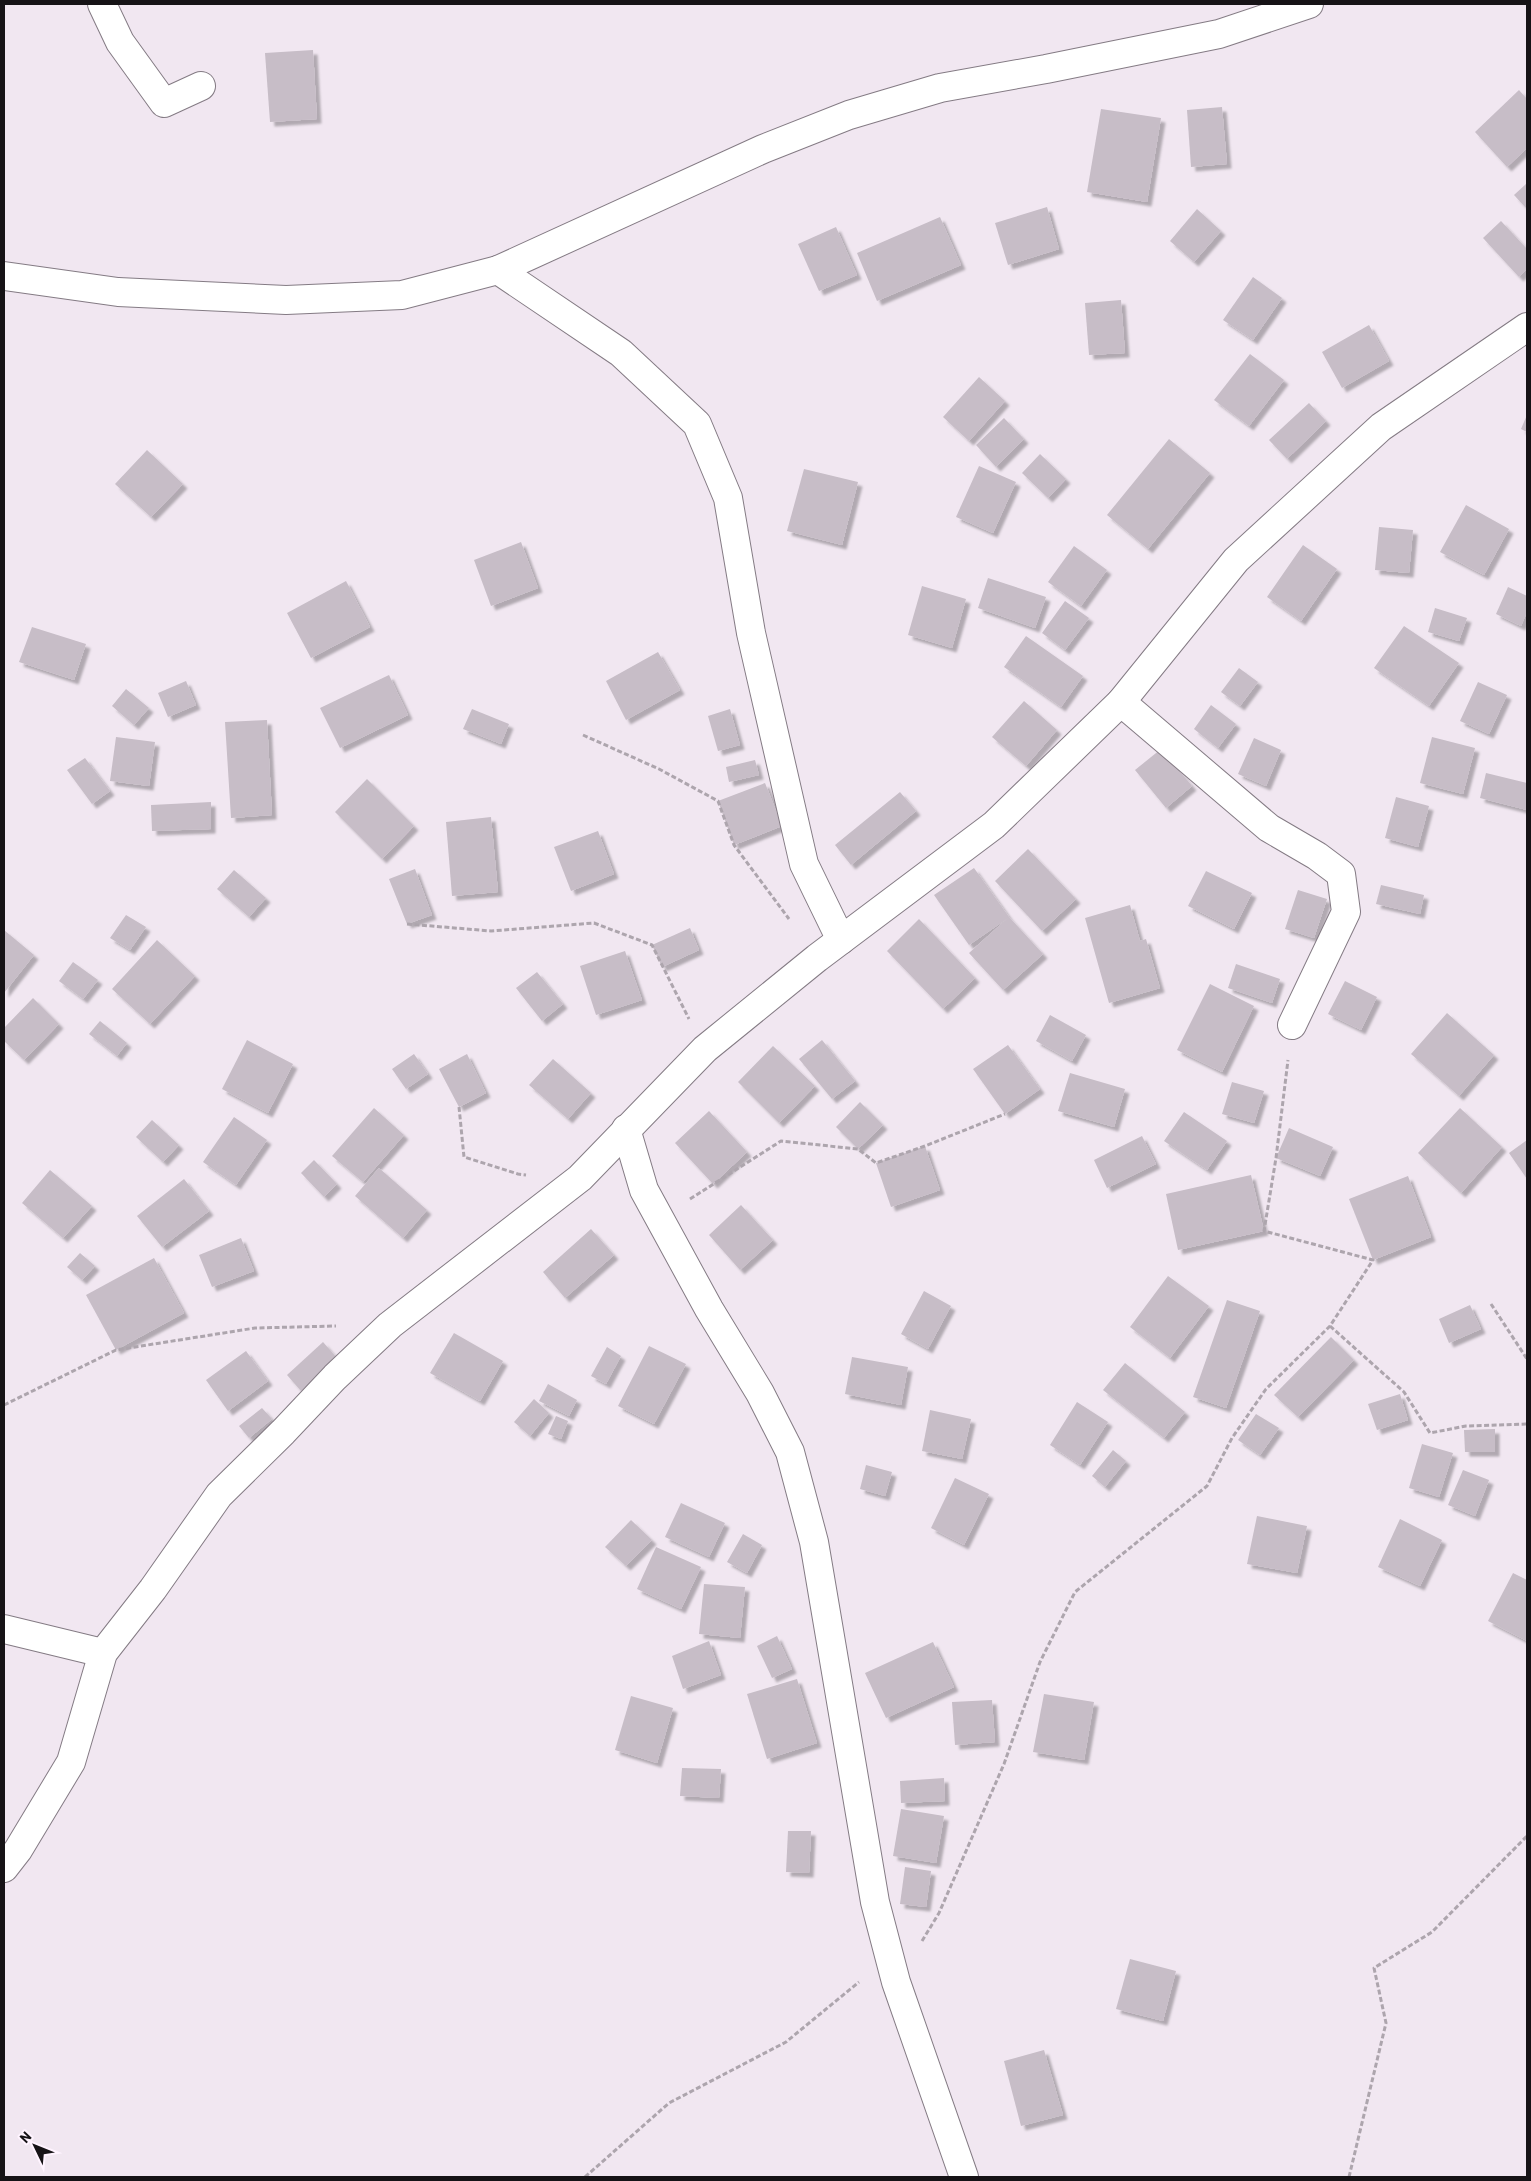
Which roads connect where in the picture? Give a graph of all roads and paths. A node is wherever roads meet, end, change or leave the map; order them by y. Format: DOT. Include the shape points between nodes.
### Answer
graph roads {
  1 [pos="102,4"];
  2 [pos="1309,4"];
  3 [pos="201,86"];
  4 [pos="498,270"];
  5 [pos="4,276"];
  6 [pos="1527,327"];
  7 [pos="1121,702"];
  8 [pos="583,735"];
  9 [pos="407,924"];
  10 [pos="841,940"];
  11 [pos="817,958"];
  12 [pos="1292,1026"];
  13 [pos="705,1049"];
  14 [pos="459,1107"];
  15 [pos="1005,1114"];
  16 [pos="626,1129"];
  17 [pos="580,1178"];
  18 [pos="644,1190"];
  19 [pos="1491,1304"];
  20 [pos="390,1325"];
  21 [pos="1330,1326"];
  22 [pos="1527,1359"];
  23 [pos="4,1405"];
  24 [pos="1527,1424"];
  25 [pos="4,1629"];
  26 [pos="103,1653"];
  27 [pos="1527,1836"];
  28 [pos="4,1868"];
  29 [pos="893,1969"];
  30 [pos="585,2177"];
  31 [pos="964,2177"];
  32 [pos="1349,2177"];
  1 -- 3 [label="street" via="120,42 164,103"];
  2 -- 4 [label="street" via="1219,34 940,88 849,115 763,149"];
  4 -- 5 [label="street" via="402,295 286,300 118,292"];
  4 -- 10 [label="street" via="622,353 697,424 728,498 751,632 804,864"];
  6 -- 7 [label="street" via="1381,427 1236,560"];
  7 -- 10 [label="street" via="994,825"];
  7 -- 12 [label="street" via="1269,828 1341,874 1346,912"];
  8 -- 11 [label="path" via="659,769 718,801 734,845"];
  9 -- 13 [label="path" via="491,931 594,923 652,945"];
  10 -- 11 [label="street"];
  11 -- 13 [label="street"];
  12 -- 21 [label="path" via="1264,1231 1372,1260"];
  13 -- 16 [label="street"];
  14 -- 17 [label="path" via="464,1157 518,1174"];
  15 -- 18 [label="path" via="876,1163 858,1149 781,1141 684,1203"];
  16 -- 17 [label="street"];
  16 -- 18 [label="street"];
  17 -- 20 [label="street"];
  18 -- 29 [label="street" via="790,1452 814,1542 875,1902"];
  19 -- 22 [label="path"];
  20 -- 23 [label="path" via="255,1328 116,1350"];
  20 -- 26 [label="street" via="219,1495"];
  21 -- 24 [label="path" via="1404,1392 1430,1433 1466,1426"];
  21 -- 29 [label="path" via="1266,1389 1232,1438 1207,1486 1074,1592 1040,1662 1004,1764 939,1913"];
  25 -- 26 [label="street"];
  26 -- 28 [label="street" via="71,1762"];
  27 -- 32 [label="path" via="1432,1932 1374,1968 1386,2023"];
  29 -- 30 [label="path" via="786,2042 668,2103"];
  29 -- 31 [label="street"];
}
